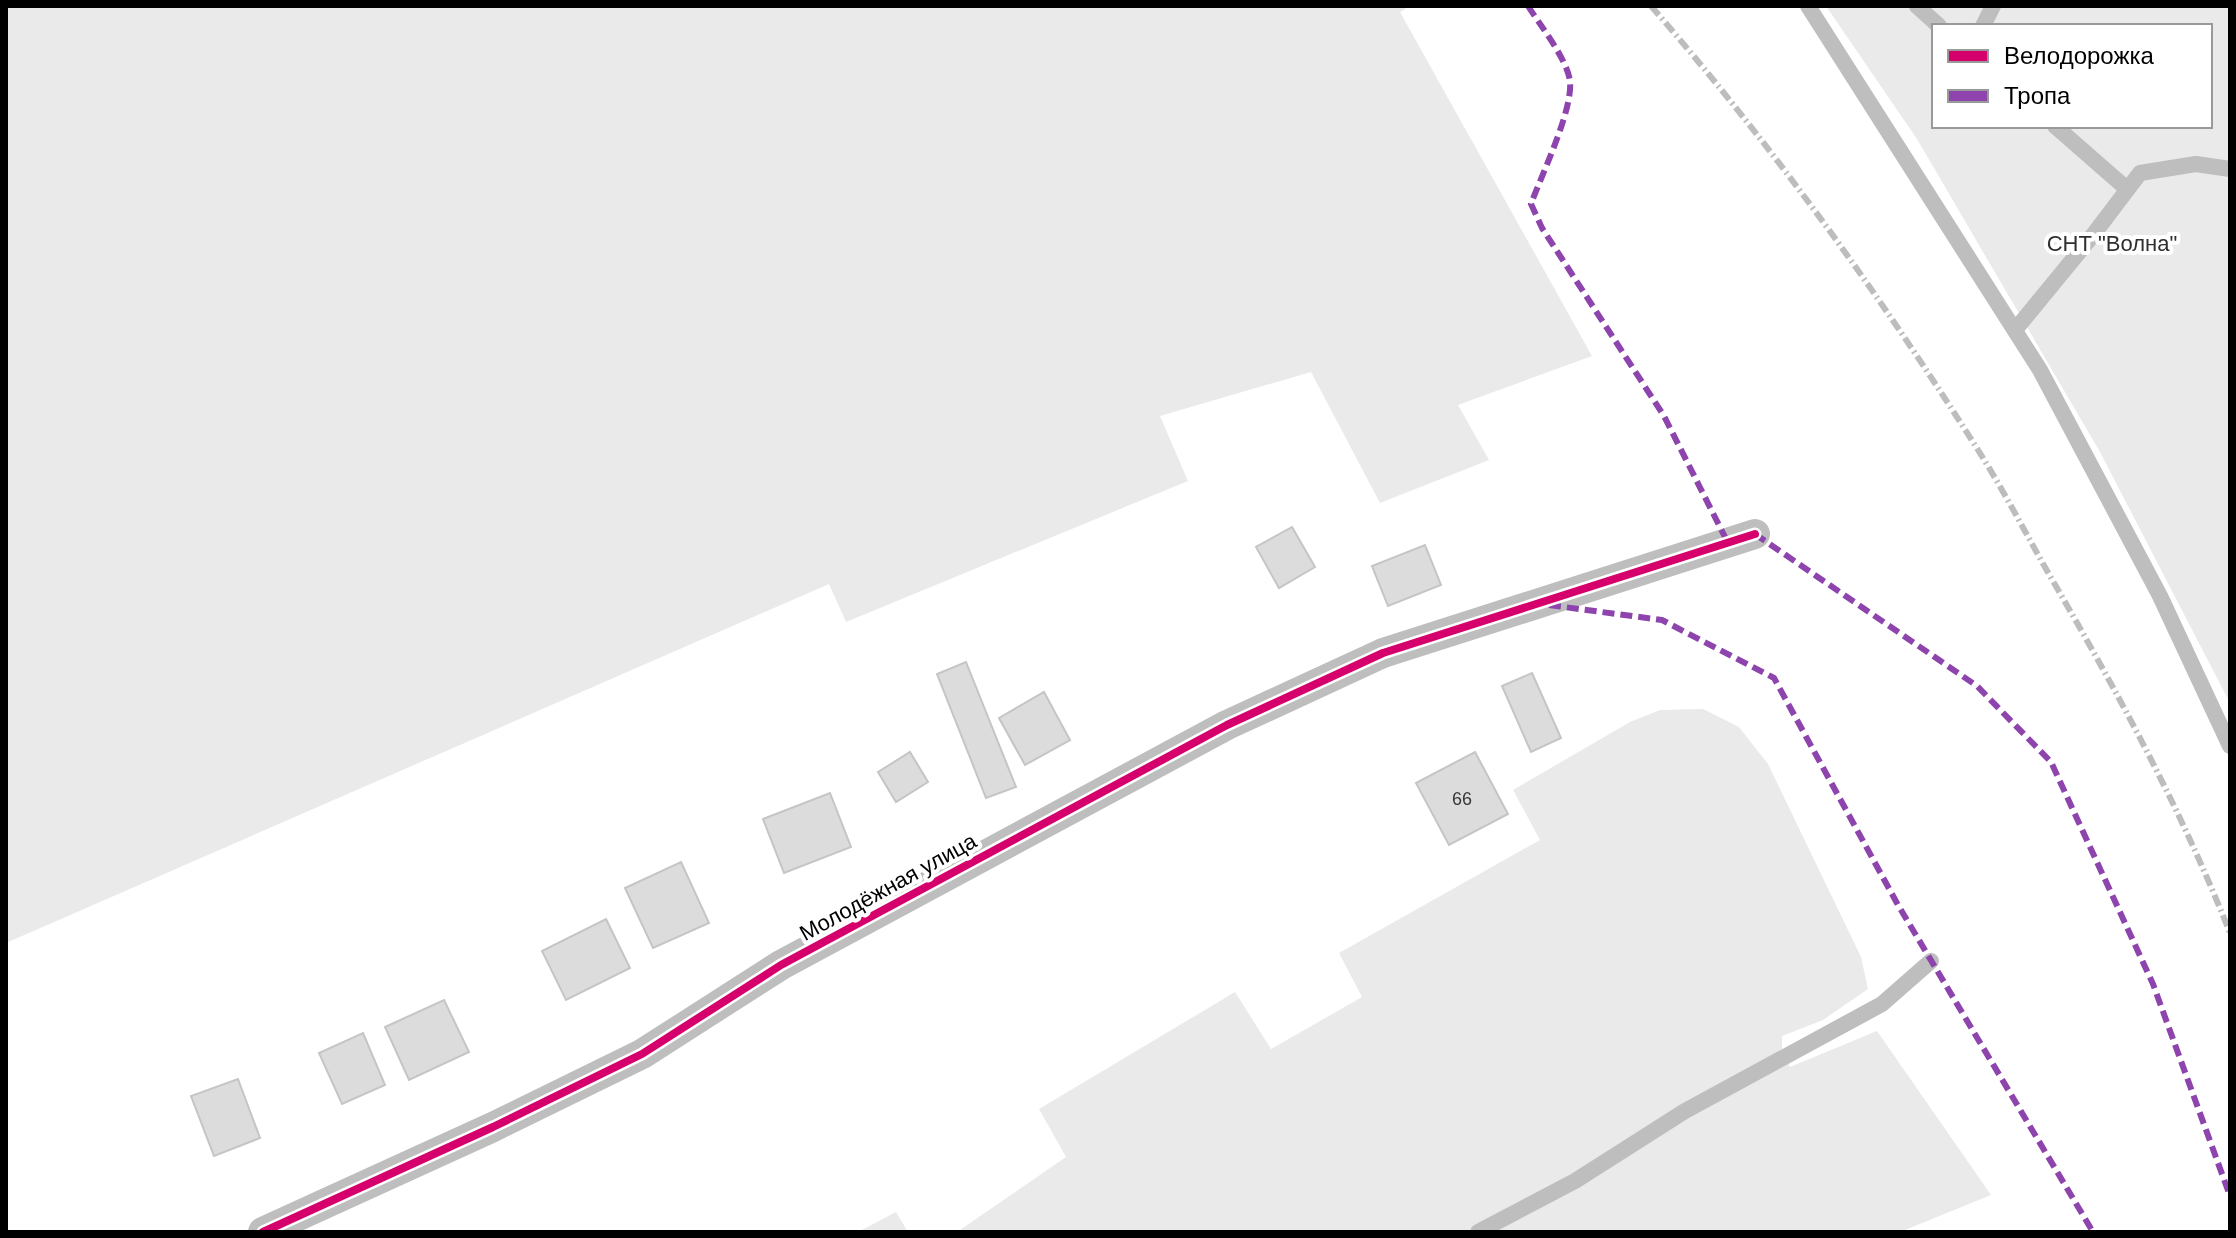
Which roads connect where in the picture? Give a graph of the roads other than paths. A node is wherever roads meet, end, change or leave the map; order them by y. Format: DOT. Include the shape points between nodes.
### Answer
graph roads {
  1 [pos="1808,6"];
  2 [pos="1917,6"];
  3 [pos="1993,6"];
  4 [pos="1937,24"];
  5 [pos="1984,24"];
  6 [pos="2057,128"];
  7 [pos="2230,169"];
  8 [pos="2127,189"];
  9 [pos="2015,330"];
  10 [pos="1755,534"];
  11 [pos="2230,746"];
  12 [pos="1931,961"];
  13 [pos="263,1232"];
  14 [pos="1478,1232"];
  1 -- 9 [label="lane"];
  2 -- 4 [label="lane"];
  3 -- 5 [label="lane"];
  6 -- 8 [label="lane"];
  7 -- 8 [label="lane" via="2196,164 2140,173"];
  8 -- 9 [label="lane"];
  9 -- 11 [label="lane" via="2160,596"];
  10 -- 13 [label="street, Молодёжная улица" via="1383,653 1227,725 781,965 642,1054"];
  12 -- 14 [label="lane" via="1882,1004"];
}
